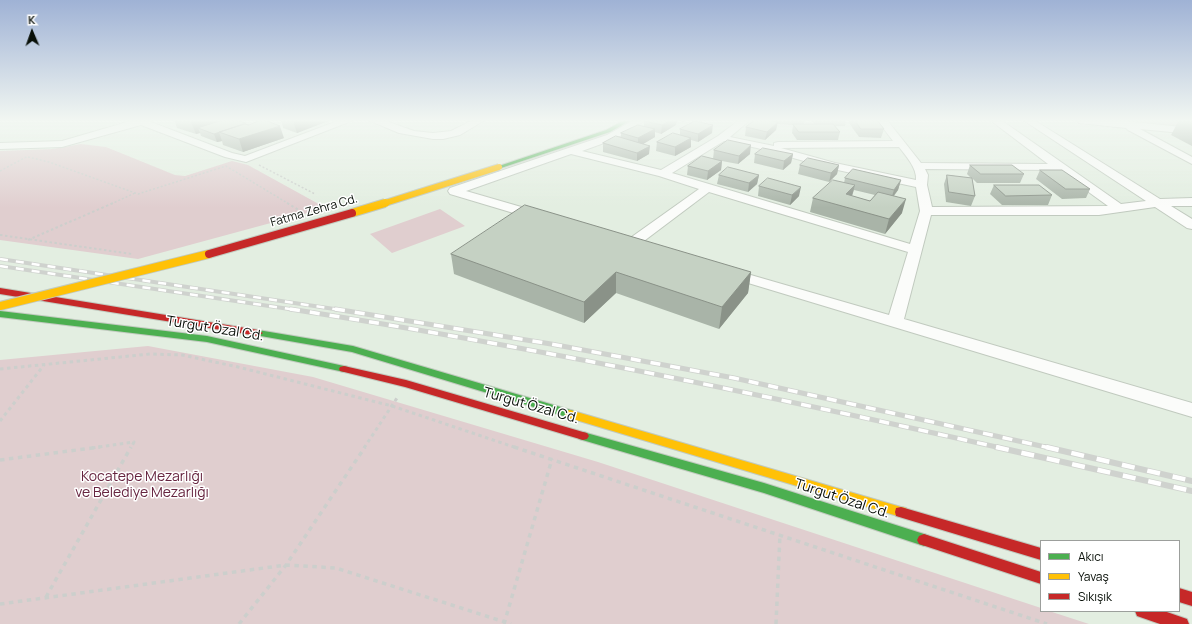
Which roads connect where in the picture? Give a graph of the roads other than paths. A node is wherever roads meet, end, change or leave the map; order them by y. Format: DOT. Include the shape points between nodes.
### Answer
graph roads {
  1 [pos="214,149"];
  2 [pos="272,149"];
  3 [pos="539,149"];
  4 [pos="552,149"];
  5 [pos="576,149"];
  6 [pos="704,149"];
  7 [pos="773,149"];
  8 [pos="906,149"];
  9 [pos="1035,149"];
  10 [pos="1072,149"];
  11 [pos="1170,149"];
  12 [pos="571,151"];
  13 [pos="1192,161"];
  14 [pos="496,166"];
  15 [pos="918,166"];
  16 [pos="1058,167"];
  17 [pos="663,174"];
  18 [pos="921,185"];
  19 [pos="707,188"];
  20 [pos="1192,202"];
  21 [pos="1158,203"];
  22 [pos="1117,207"];
  23 [pos="926,211"];
  24 [pos="554,221"];
  25 [pos="1192,225"];
  26 [pos="615,239"];
  27 [pos="631,244"];
  28 [pos="646,248"];
  29 [pos="915,250"];
  30 [pos="714,268"];
  31 [pos="0,291"];
  32 [pos="0,300"];
  33 [pos="0,306"];
  34 [pos="0,314"];
  35 [pos="895,322"];
  36 [pos="1192,410"];
  37 [pos="1040,554"];
  38 [pos="1040,578"];
  39 [pos="1180,595"];
  40 [pos="1192,599"];
  41 [pos="1145,612"];
  42 [pos="1182,624"];
  1 -- 2 [label="street" via="246,159"];
  3 -- 14 [label="main road, Fatma Zehra Cd."];
  4 -- 14 [label="main road, Fatma Zehra Cd."];
  5 -- 12 [label="street"];
  6 -- 17 [label="street"];
  7 -- 18 [label="street" via="833,166"];
  8 -- 15 [label="street"];
  9 -- 16 [label="street"];
  10 -- 21 [label="street"];
  11 -- 13 [label="street"];
  12 -- 17 [label="street"];
  12 -- 24 [label="street" via="454,191"];
  14 -- 32 [label="main road, Fatma Zehra Cd." via="158,262"];
  14 -- 33 [label="main road, Fatma Zehra Cd., bridge" via="411,196 179,262"];
  15 -- 16 [label="street"];
  15 -- 18 [label="street" via="922,175"];
  16 -- 22 [label="street"];
  17 -- 19 [label="street"];
  18 -- 23 [label="street"];
  19 -- 27 [label="street"];
  19 -- 29 [label="street"];
  20 -- 21 [label="street"];
  21 -- 22 [label="street"];
  21 -- 25 [label="street"];
  22 -- 23 [label="street" via="1099,211"];
  23 -- 29 [label="street"];
  26 -- 27 [label="street"];
  27 -- 28 [label="street"];
  29 -- 35 [label="street"];
  30 -- 35 [label="street"];
  31 -- 37 [label="main road, Turgut Özal Cd." via="353,349"];
  34 -- 38 [label="main road, Turgut Özal Cd." via="207,339 406,384 764,488"];
  35 -- 36 [label="street"];
  39 -- 40 [label="main road"];
  41 -- 42 [label="main road"];
}
